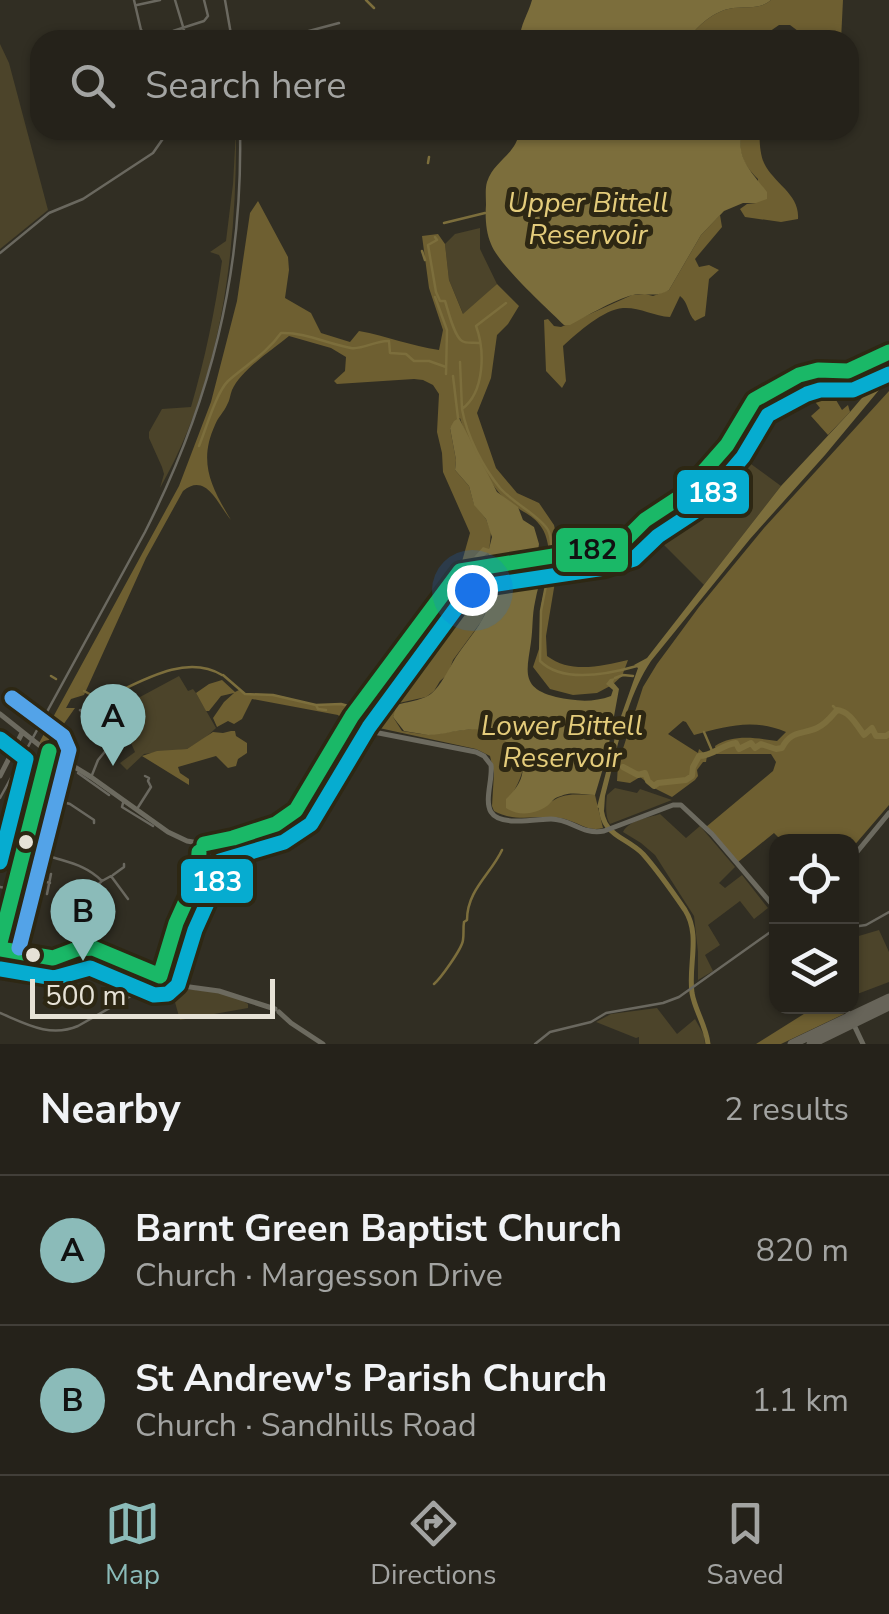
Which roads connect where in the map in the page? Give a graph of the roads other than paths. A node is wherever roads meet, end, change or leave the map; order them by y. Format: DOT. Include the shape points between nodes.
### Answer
graph roads {
  1 [pos="134,0"];
  2 [pos="160,0"];
  3 [pos="175,0"];
  4 [pos="204,0"];
  5 [pos="136,6"];
  6 [pos="338,23"];
  7 [pos="184,27"];
  8 [pos="141,30"];
  9 [pos="176,30"];
  10 [pos="185,30"];
  11 [pos="312,30"];
  12 [pos="162,140"];
  13 [pos="0,253"];
  14 [pos="889,352"];
  15 [pos="80,710"];
  16 [pos="0,714"];
  17 [pos="348,727"];
  18 [pos="22,733"];
  19 [pos="49,751"];
  20 [pos="2,768"];
  21 [pos="78,772"];
  22 [pos="42,774"];
  23 [pos="0,776"];
  24 [pos="145,776"];
  25 [pos="91,777"];
  26 [pos="102,788"];
  27 [pos="37,795"];
  28 [pos="108,795"];
  29 [pos="310,800"];
  30 [pos="123,802"];
  31 [pos="136,810"];
  32 [pos="889,813"];
  33 [pos="12,823"];
  34 [pos="94,823"];
  35 [pos="154,823"];
  36 [pos="276,824"];
  37 [pos="192,843"];
  38 [pos="204,844"];
  39 [pos="24,845"];
  40 [pos="859,849"];
  41 [pos="200,852"];
  42 [pos="124,864"];
  43 [pos="16,874"];
  44 [pos="52,874"];
  45 [pos="111,876"];
  46 [pos="102,882"];
  47 [pos="50,883"];
  48 [pos="0,888"];
  49 [pos="12,889"];
  50 [pos="47,894"];
  51 [pos="78,898"];
  52 [pos="128,898"];
  53 [pos="769,901"];
  54 [pos="34,912"];
  55 [pos="889,912"];
  56 [pos="6,918"];
  57 [pos="32,924"];
  58 [pos="859,926"];
  59 [pos="30,931"];
  60 [pos="769,933"];
  61 [pos="0,946"];
  62 [pos="160,976"];
  63 [pos="889,998"];
  64 [pos="889,1006"];
  65 [pos="0,1013"];
  66 [pos="849,1014"];
  67 [pos="858,1016"];
  68 [pos="845,1023"];
  69 [pos="324,1044"];
  70 [pos="535,1044"];
  71 [pos="792,1044"];
  72 [pos="811,1044"];
  73 [pos="863,1044"];
  1 -- 5 [label="street"];
  2 -- 5 [label="street"];
  3 -- 7 [label="street"];
  4 -- 7 [label="street" via="208,16"];
  5 -- 8 [label="street"];
  6 -- 11 [label="street"];
  7 -- 9 [label="street"];
  7 -- 10 [label="street"];
  12 -- 13 [label="street" via="154,153 49,213"];
  14 -- 17 [label="street" via="848,371 798,375 754,400 694,484 624,541 460,571"];
  15 -- 25 [label="street" via="112,739"];
  16 -- 18 [label="main road"];
  17 -- 36 [label="main road" via="298,808"];
  17 -- 53 [label="main road" via="482,754 492,767 489,806 498,818 555,819 604,831 681,804"];
  18 -- 19 [label="main road"];
  18 -- 20 [label="main road"];
  19 -- 21 [label="main road"];
  19 -- 22 [label="main road"];
  20 -- 23 [label="main road"];
  21 -- 25 [label="main road"];
  21 -- 26 [label="street"];
  22 -- 27 [label="main road"];
  22 -- 33 [label="street" via="29,775 26,808"];
  24 -- 31 [label="street" via="151,787"];
  25 -- 26 [label="main road"];
  26 -- 28 [label="street"];
  26 -- 30 [label="main road"];
  27 -- 34 [label="street" via="70,804"];
  27 -- 39 [label="main road"];
  29 -- 36 [label="street" via="283,828"];
  30 -- 31 [label="main road"];
  30 -- 35 [label="street"];
  31 -- 35 [label="main road"];
  32 -- 40 [label="main road"];
  35 -- 37 [label="main road"];
  36 -- 38 [label="main road"];
  37 -- 38 [label="main road"];
  37 -- 41 [label="street"];
  38 -- 41 [label="street"];
  39 -- 43 [label="main road"];
  39 -- 46 [label="street" via="80,865"];
  41 -- 62 [label="street" via="199,873"];
  42 -- 45 [label="street"];
  43 -- 47 [label="street"];
  43 -- 49 [label="main road"];
  44 -- 47 [label="street"];
  45 -- 46 [label="street"];
  45 -- 52 [label="street"];
  46 -- 51 [label="street"];
  47 -- 50 [label="street"];
  48 -- 49 [label="street"];
  49 -- 56 [label="main road"];
  54 -- 57 [label="street"];
  55 -- 58 [label="street"];
  56 -- 57 [label="street"];
  56 -- 61 [label="main road"];
  57 -- 59 [label="street"];
  60 -- 70 [label="street" via="671,1000 606,1013"];
  61 -- 62 [label="main road" via="53,958 93,948"];
  62 -- 65 [label="street" via="63,1032"];
  62 -- 69 [label="main road" via="277,1010"];
  63 -- 67 [label="highway"];
  64 -- 67 [label="highway"];
  66 -- 73 [label="main road"];
  67 -- 68 [label="highway"];
  68 -- 71 [label="highway"];
  68 -- 72 [label="highway"];
}
